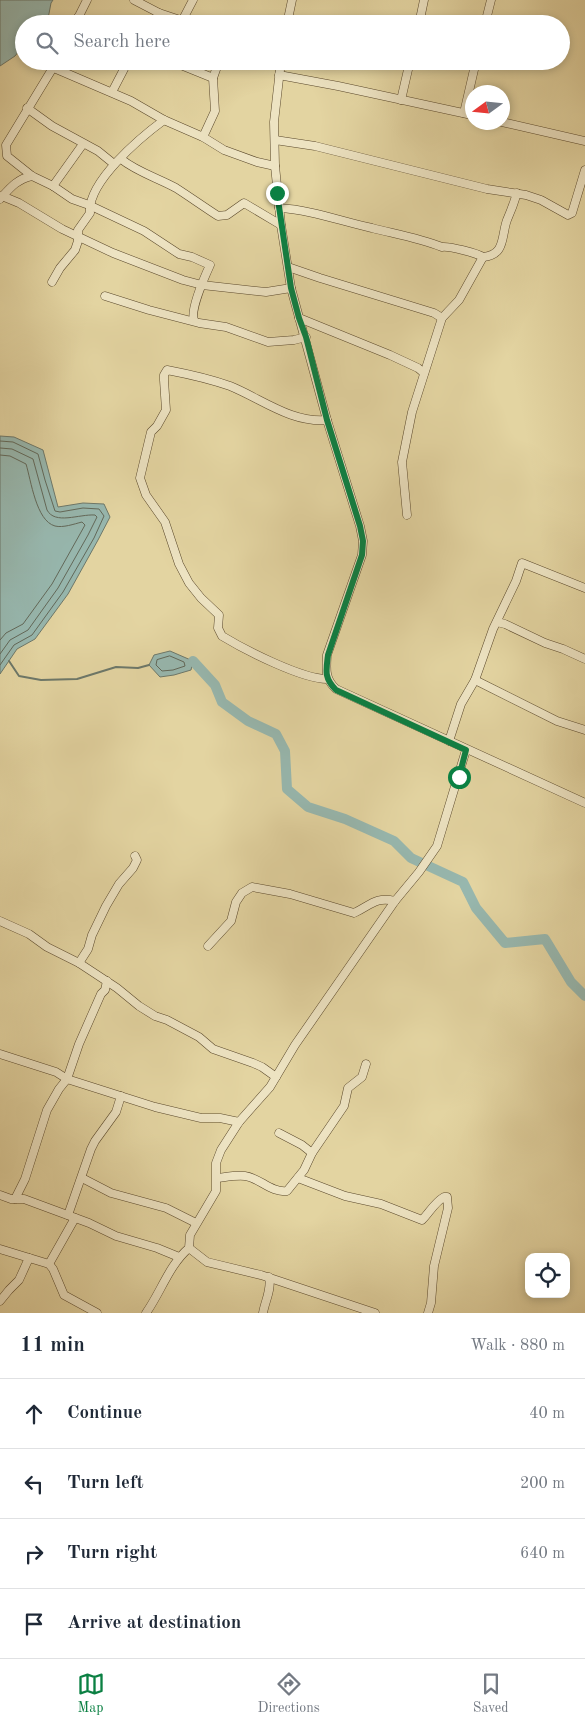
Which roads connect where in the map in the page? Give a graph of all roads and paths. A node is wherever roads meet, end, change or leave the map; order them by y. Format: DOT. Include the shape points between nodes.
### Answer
graph roads {
  1 [pos="87,0"];
  2 [pos="134,0"];
  3 [pos="193,0"];
  4 [pos="292,0"];
  5 [pos="424,0"];
  6 [pos="491,0"];
  7 [pos="158,13"];
  8 [pos="80,15"];
  9 [pos="164,15"];
  10 [pos="185,15"];
  11 [pos="289,15"];
  12 [pos="420,15"];
  13 [pos="487,15"];
  14 [pos="52,70"];
  15 [pos="68,70"];
  16 [pos="123,70"];
  17 [pos="193,70"];
  18 [pos="216,70"];
  19 [pos="280,70"];
  20 [pos="408,70"];
  21 [pos="474,70"];
  22 [pos="279,76"];
  23 [pos="213,78"];
  24 [pos="112,92"];
  25 [pos="401,100"];
  26 [pos="27,108"];
  27 [pos="464,114"];
  28 [pos="164,120"];
  29 [pos="510,124"];
  30 [pos="203,136"];
  31 [pos="275,140"];
  32 [pos="585,141"];
  33 [pos="83,144"];
  34 [pos="118,162"];
  35 [pos="276,166"];
  36 [pos="585,170"];
  37 [pos="32,176"];
  38 [pos="52,186"];
  39 [pos="518,193"];
  40 [pos="1,197"];
  41 [pos="89,205"];
  42 [pos="279,208"];
  43 [pos="281,225"];
  44 [pos="77,236"];
  45 [pos="483,258"];
  46 [pos="288,267"];
  47 [pos="52,282"];
  48 [pos="202,285"];
  49 [pos="291,288"];
  50 [pos="105,296"];
  51 [pos="299,318"];
  52 [pos="442,318"];
  53 [pos="194,320"];
  54 [pos="306,337"];
  55 [pos="424,373"];
  56 [pos="327,420"];
  57 [pos="407,515"];
  58 [pos="584,584"];
  59 [pos="497,622"];
  60 [pos="585,660"];
  61 [pos="327,679"];
  62 [pos="475,680"];
  63 [pos="585,730"];
  64 [pos="449,741"];
  65 [pos="466,750"];
  66 [pos="585,803"];
  67 [pos="135,856"];
  68 [pos="395,900"];
  69 [pos="0,922"];
  70 [pos="208,946"];
  71 [pos="79,963"];
  72 [pos="107,981"];
  73 [pos="0,1054"];
  74 [pos="366,1064"];
  75 [pos="276,1077"];
  76 [pos="67,1079"];
  77 [pos="120,1096"];
  78 [pos="239,1122"];
  79 [pos="279,1134"];
  80 [pos="312,1153"];
  81 [pos="82,1178"];
  82 [pos="217,1178"];
  83 [pos="298,1178"];
  84 [pos="0,1195"];
  85 [pos="15,1199"];
  86 [pos="72,1216"];
  87 [pos="196,1223"];
  88 [pos="189,1248"];
  89 [pos="0,1249"];
  90 [pos="179,1257"];
  91 [pos="29,1258"];
  92 [pos="49,1264"];
  93 [pos="269,1277"];
  94 [pos="0,1301"];
  95 [pos="97,1313"];
  96 [pos="146,1313"];
  97 [pos="263,1313"];
  98 [pos="375,1313"];
  99 [pos="428,1313"];
  1 -- 8 [label="street"];
  2 -- 7 [label="street"];
  3 -- 10 [label="street"];
  4 -- 11 [label="street"];
  5 -- 12 [label="street"];
  6 -- 13 [label="street"];
  7 -- 9 [label="street"];
  14 -- 26 [label="street"];
  15 -- 24 [label="street"];
  16 -- 24 [label="street"];
  17 -- 23 [label="street"];
  18 -- 23 [label="street"];
  19 -- 22 [label="street"];
  20 -- 25 [label="street"];
  21 -- 27 [label="street"];
  22 -- 25 [label="street"];
  22 -- 31 [label="street"];
  23 -- 30 [label="street" via="215,111"];
  24 -- 28 [label="street"];
  25 -- 27 [label="street"];
  26 -- 33 [label="street"];
  26 -- 37 [label="street" via="6,145 6,152"];
  28 -- 30 [label="street"];
  28 -- 34 [label="street"];
  29 -- 32 [label="street"];
  30 -- 35 [label="street" via="224,150"];
  31 -- 35 [label="street"];
  31 -- 39 [label="street" via="315,146 487,189"];
  33 -- 34 [label="street"];
  33 -- 38 [label="street"];
  34 -- 41 [label="street" via="96,190"];
  34 -- 43 [label="street" via="176,188 218,216 227,215 244,203"];
  35 -- 42 [label="street"];
  36 -- 39 [label="street" via="572,213 568,215 541,200"];
  37 -- 38 [label="street"];
  37 -- 40 [label="street" via="14,183"];
  38 -- 41 [label="street"];
  39 -- 45 [label="street" via="499,250"];
  40 -- 44 [label="street" via="19,203"];
  41 -- 44 [label="street" via="90,213"];
  41 -- 48 [label="street" via="144,231 179,254 210,265"];
  42 -- 43 [label="street"];
  42 -- 45 [label="street" via="307,210"];
  43 -- 46 [label="street"];
  44 -- 47 [label="street" via="75,250"];
  44 -- 48 [label="street" via="113,253"];
  45 -- 52 [label="street" via="459,300"];
  46 -- 49 [label="street"];
  46 -- 52 [label="street"];
  48 -- 49 [label="street" via="266,292"];
  48 -- 53 [label="street" via="194,305"];
  49 -- 51 [label="street"];
  50 -- 53 [label="street"];
  51 -- 54 [label="street"];
  51 -- 55 [label="street" via="390,355"];
  52 -- 55 [label="street"];
  53 -- 54 [label="street" via="268,342"];
  54 -- 56 [label="street"];
  55 -- 57 [label="street" via="402,462"];
  56 -- 61 [label="street" via="363,541 362,555 328,655"];
  56 -- 61 [label="street" via="301,417 267,405 232,387 167,370 164,375 166,410 151,432 140,478 146,495 165,522 189,583 219,615 218,628 222,636 296,672"];
  58 -- 59 [label="street" via="522,563"];
  59 -- 60 [label="street"];
  59 -- 62 [label="street"];
  61 -- 64 [label="street" via="336,690"];
  62 -- 63 [label="street" via="557,721"];
  62 -- 64 [label="street" via="461,704"];
  64 -- 65 [label="street"];
  65 -- 66 [label="street"];
  65 -- 68 [label="street" via="437,846 420,872"];
  67 -- 71 [label="street" via="137,860 133,868 106,906 88,950"];
  68 -- 70 [label="street" via="384,898 354,913 290,894 252,887 242,893 231,921"];
  68 -- 75 [label="street"];
  69 -- 71 [label="street" via="29,934"];
  71 -- 72 [label="street"];
  72 -- 75 [label="street" via="138,1006 199,1037 213,1049 257,1065"];
  72 -- 76 [label="street"];
  73 -- 76 [label="street" via="56,1072"];
  74 -- 80 [label="street" via="362,1077 348,1088 344,1106"];
  75 -- 78 [label="street"];
  76 -- 77 [label="street"];
  76 -- 85 [label="street" via="47,1110 25,1179"];
  77 -- 78 [label="street" via="200,1118"];
  77 -- 81 [label="street" via="116,1112 95,1141"];
  78 -- 82 [label="street" via="221,1150 216,1163"];
  79 -- 80 [label="street"];
  80 -- 83 [label="street"];
  81 -- 86 [label="street"];
  81 -- 87 [label="street" via="111,1192 166,1208"];
  82 -- 83 [label="street" via="246,1176 281,1192 287,1191"];
  82 -- 87 [label="street" via="216,1190"];
  83 -- 99 [label="street" via="422,1220 435,1202 447,1198 448,1208"];
  84 -- 85 [label="street"];
  85 -- 86 [label="street" via="24,1198"];
  86 -- 90 [label="street" via="116,1236"];
  86 -- 92 [label="street"];
  87 -- 88 [label="street" via="190,1235"];
  88 -- 90 [label="street"];
  88 -- 93 [label="street" via="206,1262"];
  89 -- 91 [label="street"];
  90 -- 96 [label="street"];
  91 -- 92 [label="street"];
  91 -- 94 [label="street" via="19,1280"];
  92 -- 95 [label="street" via="64,1295"];
  93 -- 97 [label="street" via="270,1288"];
  93 -- 98 [label="street"];
}
